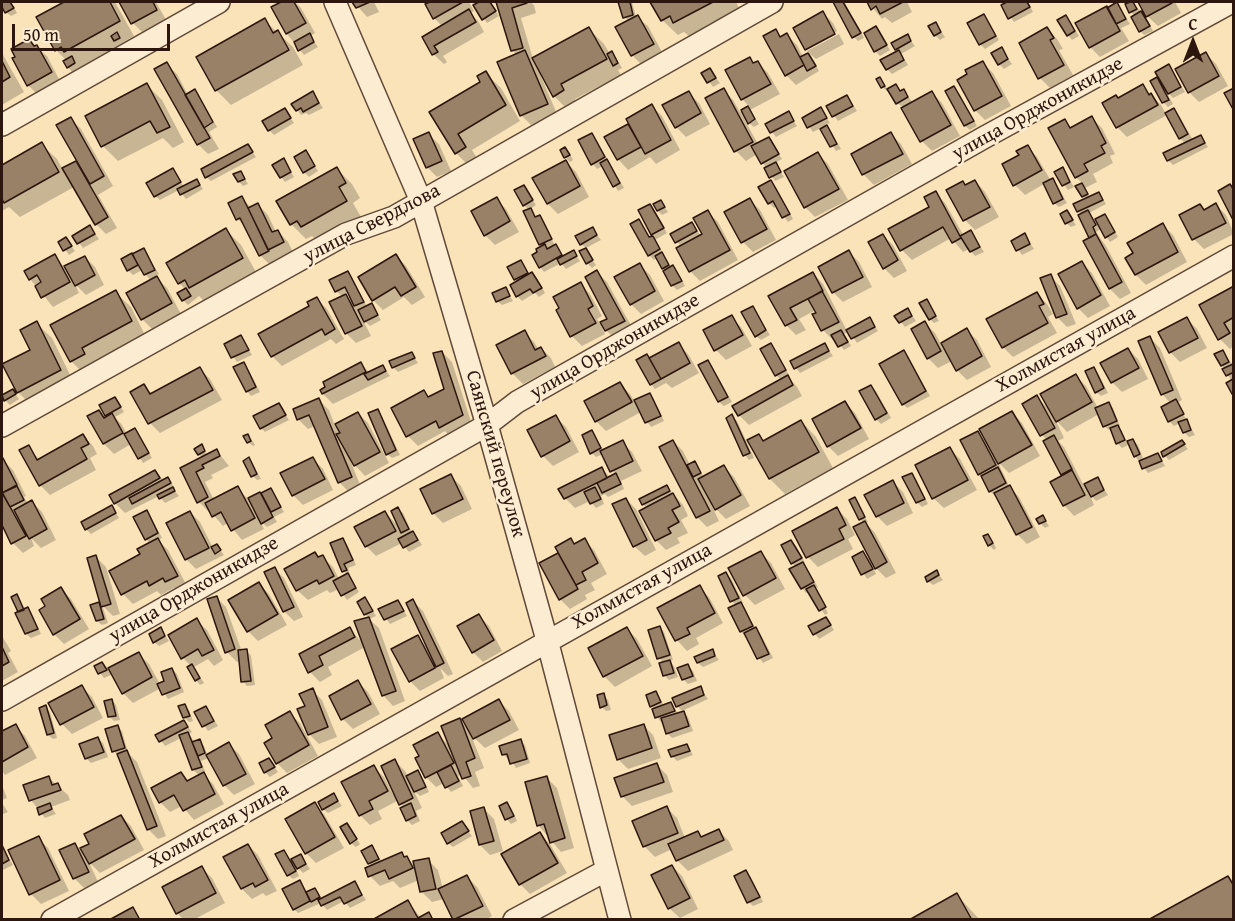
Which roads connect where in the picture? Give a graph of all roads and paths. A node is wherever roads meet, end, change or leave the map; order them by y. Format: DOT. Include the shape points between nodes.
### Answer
graph roads {
  1 [pos="219,2"];
  2 [pos="335,2"];
  3 [pos="772,2"];
  4 [pos="1232,2"];
  5 [pos="2,125"];
  6 [pos="421,201"];
  7 [pos="1233,256"];
  8 [pos="487,424"];
  9 [pos="2,426"];
  10 [pos="547,640"];
  11 [pos="2,700"];
  12 [pos="607,870"];
  13 [pos="52,920"];
  14 [pos="514,920"];
  15 [pos="620,920"];
  1 -- 5 [label="street"];
  2 -- 6 [label="street, Саянский переулок"];
  3 -- 6 [label="street, улица Свердлова"];
  4 -- 8 [label="street, улица Орджоникидзе" via="974,143 518,402"];
  6 -- 8 [label="street, Саянский переулок"];
  6 -- 9 [label="street, улица Свердлова" via="394,217 346,234"];
  7 -- 10 [label="street, Холмистая улица"];
  8 -- 10 [label="street, Саянский переулок"];
  8 -- 11 [label="street, улица Орджоникидзе"];
  10 -- 12 [label="street, Саянский переулок"];
  10 -- 13 [label="street, Холмистая улица"];
  12 -- 14 [label="street"];
  12 -- 15 [label="street, Саянский переулок"];
}
